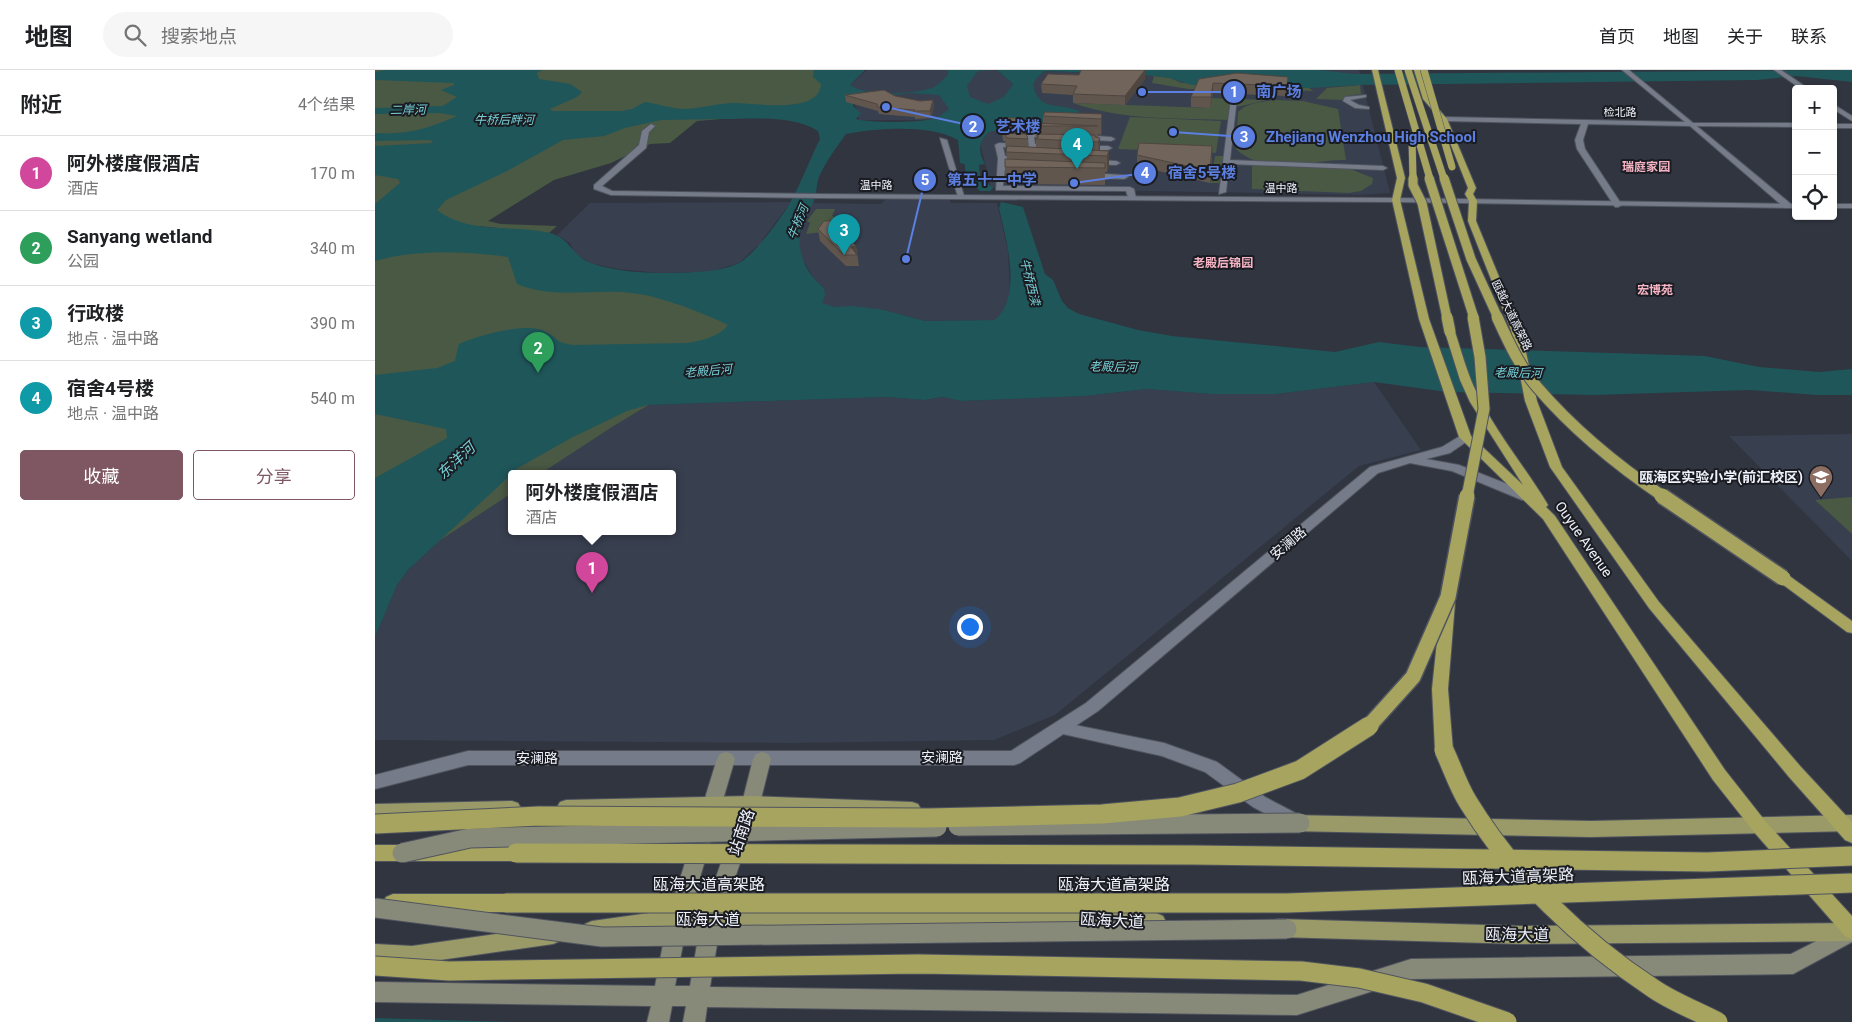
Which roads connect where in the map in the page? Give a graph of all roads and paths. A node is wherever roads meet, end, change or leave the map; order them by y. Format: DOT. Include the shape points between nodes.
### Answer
graph roads {
  1 [pos="1375,70"];
  2 [pos="1398,70"];
  3 [pos="1408,70"];
  4 [pos="1417,70"];
  5 [pos="1424,70"];
  6 [pos="1625,70"];
  7 [pos="1777,70"];
  8 [pos="1800,85"];
  9 [pos="1364,96"];
  10 [pos="1234,98"];
  11 [pos="1367,108"];
  12 [pos="1837,109"];
  13 [pos="1852,118"];
  14 [pos="1443,119"];
  15 [pos="1585,123"];
  16 [pos="1692,124"];
  17 [pos="1792,125"];
  18 [pos="651,126"];
  19 [pos="1414,126"];
  20 [pos="1837,126"];
  21 [pos="1852,126"];
  22 [pos="1066,137"];
  23 [pos="1075,137"];
  24 [pos="1111,139"];
  25 [pos="943,140"];
  26 [pos="1032,146"];
  27 [pos="1061,147"];
  28 [pos="1070,147"];
  29 [pos="1108,148"];
  30 [pos="1003,158"];
  31 [pos="1034,159"];
  32 [pos="1043,160"];
  33 [pos="1080,161"];
  34 [pos="1226,162"];
  35 [pos="1116,163"];
  36 [pos="1383,168"];
  37 [pos="1000,172"];
  38 [pos="1009,172"];
  39 [pos="1076,175"];
  40 [pos="1124,177"];
  41 [pos="1222,192"];
  42 [pos="962,197"];
  43 [pos="1132,198"];
  44 [pos="1471,198"];
  45 [pos="1396,200"];
  46 [pos="1618,205"];
  47 [pos="1792,206"];
  48 [pos="1837,206"];
  49 [pos="1852,206"];
  50 [pos="1465,437"];
  51 [pos="1409,459"];
  52 [pos="1527,497"];
  53 [pos="1547,516"];
  54 [pos="1783,578"];
  55 [pos="1448,597"];
  56 [pos="1852,617"];
  57 [pos="1852,628"];
  58 [pos="1060,728"];
  59 [pos="726,759"];
  60 [pos="762,759"];
  61 [pos="375,782"];
  62 [pos="751,803"];
  63 [pos="714,804"];
  64 [pos="375,811"];
  65 [pos="375,824"];
  66 [pos="1300,824"];
  67 [pos="1760,827"];
  68 [pos="1849,828"];
  69 [pos="403,853"];
  70 [pos="375,854"];
  71 [pos="1852,856"];
  72 [pos="1852,883"];
  73 [pos="375,903"];
  74 [pos="375,908"];
  75 [pos="679,918"];
  76 [pos="711,920"];
  77 [pos="1287,929"];
  78 [pos="1852,931"];
  79 [pos="375,953"];
  80 [pos="375,966"];
  81 [pos="375,992"];
  82 [pos="663,996"];
  83 [pos="698,997"];
  84 [pos="657,1022"];
  85 [pos="694,1022"];
  86 [pos="1507,1022"];
  87 [pos="1718,1022"];
  1 -- 45 [label="highway, Ouyue Avenue" via="1401,178"];
  2 -- 19 [label="highway, bridge"];
  3 -- 54 [label="highway, 瓯越大道高架路, bridge" via="1471,259 1512,350 1536,386 1591,442 1659,494"];
  4 -- 14 [label="highway, Ouyue Avenue" via="1426,100"];
  5 -- 44 [label="highway, bridge" via="1452,167"];
  6 -- 16 [label="street"];
  7 -- 8 [label="street"];
  9 -- 11 [label="street" via="1353,96 1346,101 1347,104"];
  10 -- 34 [label="street"];
  12 -- 13 [label="street"];
  14 -- 15 [label="street, 检北路"];
  14 -- 44 [label="highway, Ouyue Avenue" via="1471,188"];
  15 -- 16 [label="street, 检北路"];
  15 -- 46 [label="street" via="1579,140 1581,149"];
  16 -- 17 [label="street, 检北路"];
  16 -- 47 [label="street"];
  18 -- 42 [label="street, 温中路" via="646,131 645,142 597,187 611,193"];
  19 -- 53 [label="highway, bridge" via="1413,185 1422,203 1450,332 1468,387 1496,436 1526,476"];
  19 -- 55 [label="highway, bridge" via="1472,309 1484,410"];
  20 -- 21 [label="street"];
  22 -- 26 [label="street" via="1030,135"];
  23 -- 24 [label="street"];
  25 -- 42 [label="street"];
  26 -- 27 [label="street"];
  26 -- 30 [label="street" via="999,145"];
  26 -- 31 [label="street"];
  28 -- 29 [label="street"];
  30 -- 31 [label="street"];
  30 -- 37 [label="street"];
  31 -- 32 [label="street"];
  33 -- 35 [label="street"];
  34 -- 36 [label="street"];
  34 -- 41 [label="street"];
  37 -- 38 [label="street"];
  37 -- 43 [label="street" via="999,188 1130,189"];
  39 -- 40 [label="street"];
  42 -- 43 [label="street, 温中路"];
  43 -- 45 [label="street, 温中路"];
  44 -- 45 [label="street, 温中路"];
  44 -- 46 [label="street, 温中路"];
  44 -- 68 [label="highway, Ouyue Avenue, bridge" via="1472,221 1515,330 1531,401 1556,467 1654,605 1795,772"];
  45 -- 50 [label="highway, Ouyue Avenue" via="1424,319"];
  46 -- 47 [label="street, 温中路"];
  48 -- 49 [label="street"];
  50 -- 51 [label="street, 安澜路" via="1446,450"];
  50 -- 52 [label="highway, Ouyue Avenue"];
  51 -- 52 [label="street" via="1455,468"];
  51 -- 58 [label="street, 安澜路" via="1374,470 1093,707"];
  52 -- 53 [label="highway, Ouyue Avenue"];
  53 -- 67 [label="highway, Ouyue Avenue" via="1719,774"];
  54 -- 56 [label="highway"];
  54 -- 57 [label="highway"];
  55 -- 65 [label="highway, bridge" via="1413,677 1367,728 1300,770 1238,793 1180,807 1102,814 928,818 539,816"];
  55 -- 87 [label="highway, bridge" via="1440,690 1444,750 1467,800 1491,836 1553,910 1655,990"];
  58 -- 60 [label="street, 安澜路" via="1014,758"];
  58 -- 66 [label="street" via="1164,750 1211,768 1259,802"];
  59 -- 60 [label="street, 安澜路"];
  59 -- 61 [label="street, 安澜路" via="468,758"];
  59 -- 63 [label="main road"];
  60 -- 62 [label="main road, 站南路"];
  62 -- 63 [label="main road"];
  62 -- 66 [label="main road"];
  62 -- 76 [label="main road, 站南路"];
  63 -- 64 [label="main road"];
  63 -- 75 [label="main road"];
  66 -- 67 [label="main road" via="1591,829"];
  66 -- 69 [label="main road, bridge" via="953,826 470,838"];
  67 -- 68 [label="main road"];
  67 -- 78 [label="highway, Ouyue Avenue"];
  69 -- 70 [label="highway, 瓯海大道高架路"];
  69 -- 71 [label="highway, 瓯海大道高架路, bridge" via="1193,855 1707,862"];
  72 -- 73 [label="highway, 瓯海大道高架路, bridge" via="1287,904"];
  74 -- 77 [label="main road, bridge" via="602,938"];
  75 -- 76 [label="main road, 瓯海大道"];
  75 -- 79 [label="main road, 瓯海大道" via="411,955"];
  75 -- 82 [label="main road"];
  76 -- 77 [label="main road, 瓯海大道" via="999,915"];
  76 -- 83 [label="main road, 站南路"];
  77 -- 78 [label="main road, 瓯海大道" via="1521,935"];
  78 -- 83 [label="main road" via="1793,964 1411,969 1297,1005"];
  80 -- 86 [label="highway, bridge" via="449,971 928,964 1301,971 1359,978 1424,993"];
  81 -- 82 [label="main road"];
  82 -- 83 [label="main road"];
  82 -- 84 [label="main road"];
  83 -- 85 [label="main road, 站南路"];
}
